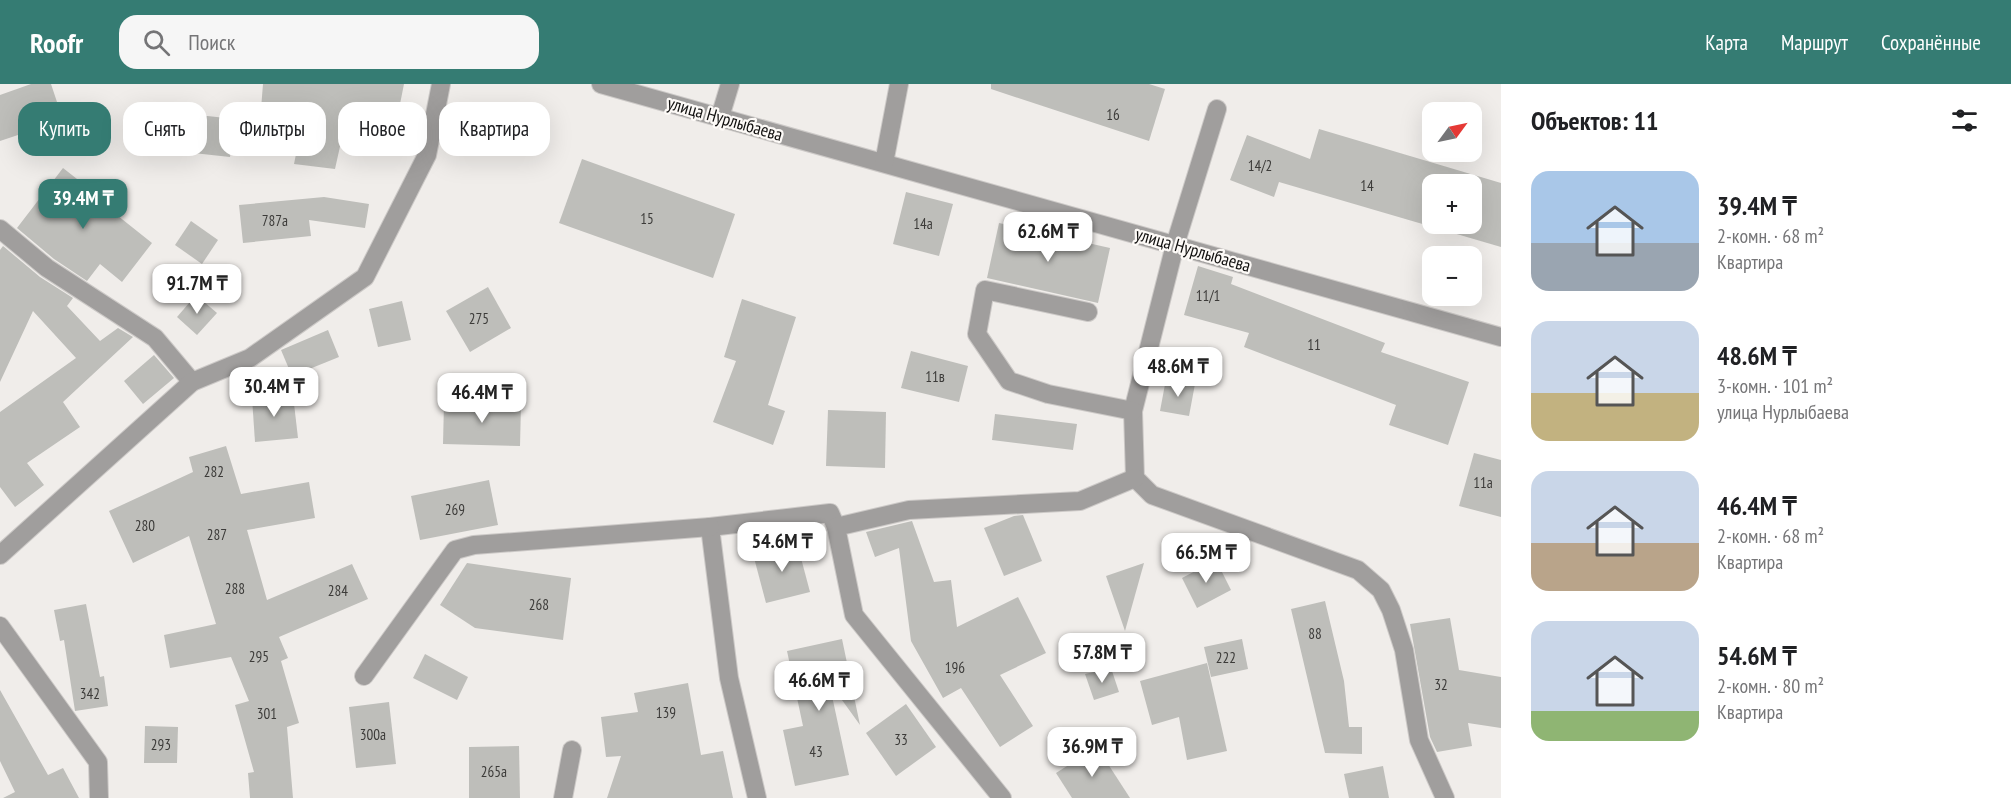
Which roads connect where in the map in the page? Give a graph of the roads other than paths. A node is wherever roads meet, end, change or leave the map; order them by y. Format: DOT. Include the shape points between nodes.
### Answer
graph roads {
  1 [pos="441,84"];
  2 [pos="601,84"];
  3 [pos="730,84"];
  4 [pos="899,84"];
  5 [pos="1217,109"];
  6 [pos="720,117"];
  7 [pos="884,164"];
  8 [pos="0,229"];
  9 [pos="1174,246"];
  10 [pos="1088,312"];
  11 [pos="1501,337"];
  12 [pos="192,382"];
  13 [pos="1132,411"];
  14 [pos="1135,477"];
  15 [pos="710,527"];
  16 [pos="836,527"];
  17 [pos="0,555"];
  18 [pos="0,626"];
  19 [pos="364,676"];
  20 [pos="572,750"];
  21 [pos="99,798"];
  22 [pos="563,798"];
  23 [pos="757,798"];
  24 [pos="1002,798"];
  25 [pos="1445,798"];
  1 -- 12 [label="street" via="427,155 366,277 250,358"];
  2 -- 6 [label="street, улица Нурлыбаева"];
  3 -- 6 [label="street"];
  4 -- 7 [label="street"];
  5 -- 9 [label="street"];
  6 -- 7 [label="street, улица Нурлыбаева"];
  7 -- 9 [label="street, улица Нурлыбаева"];
  8 -- 12 [label="street" via="47,268 155,338"];
  9 -- 11 [label="street, улица Нурлыбаева"];
  9 -- 13 [label="street"];
  10 -- 13 [label="street" via="986,290 976,334 1010,381 1048,394"];
  12 -- 17 [label="street"];
  13 -- 14 [label="street"];
  14 -- 16 [label="street" via="1080,501 909,510"];
  14 -- 25 [label="street" via="1152,495 1358,570 1381,590 1404,650 1419,740"];
  15 -- 16 [label="street" via="830,513"];
  15 -- 19 [label="street" via="474,545 455,550"];
  15 -- 23 [label="street" via="729,678"];
  16 -- 24 [label="street" via="854,615"];
  18 -- 21 [label="street" via="98,762"];
  20 -- 22 [label="street"];
}
